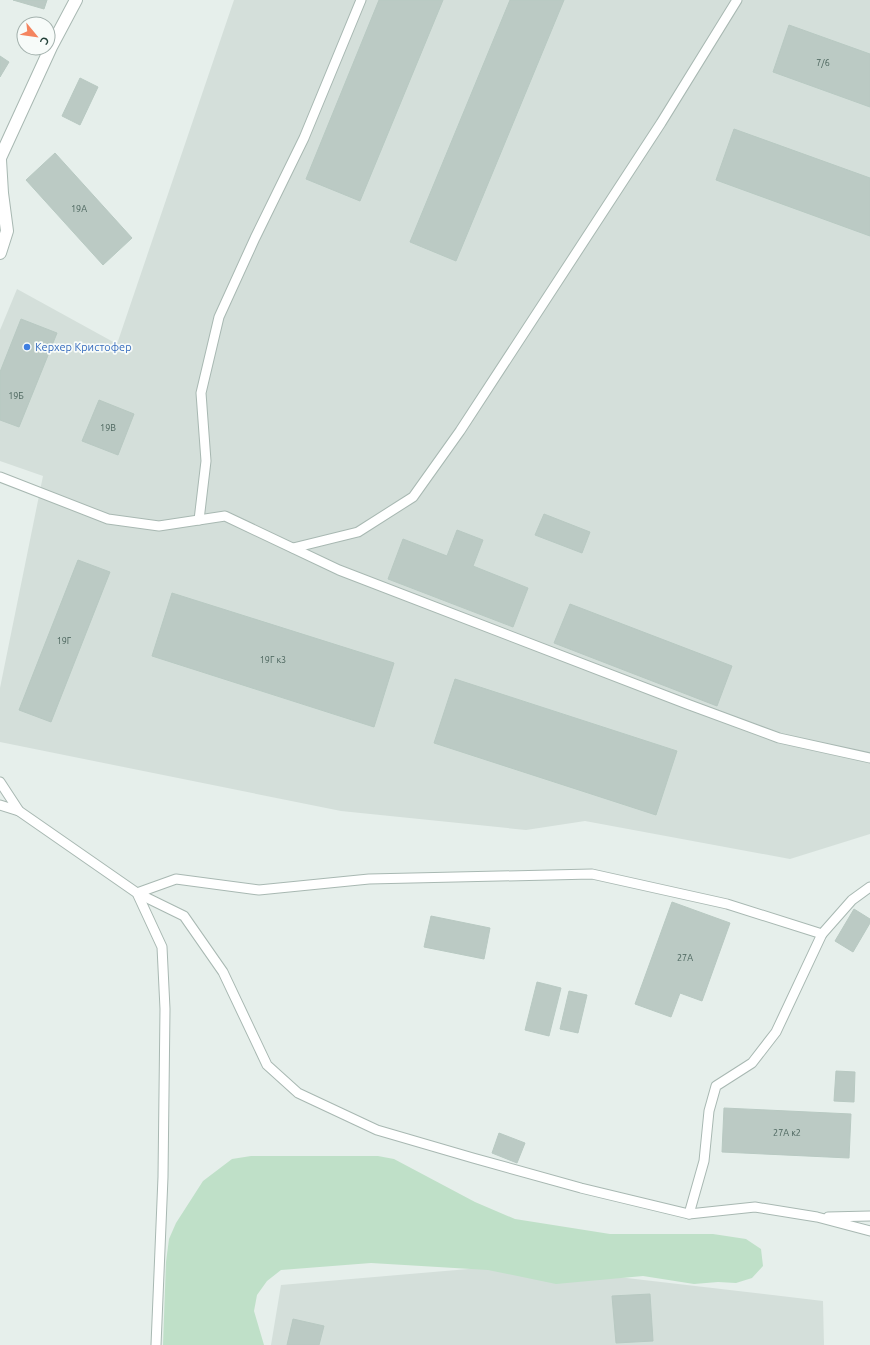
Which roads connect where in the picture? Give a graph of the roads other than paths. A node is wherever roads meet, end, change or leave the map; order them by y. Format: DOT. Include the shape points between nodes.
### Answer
graph roads {
  1 [pos="360,0"];
  2 [pos="737,0"];
  3 [pos="75,1"];
  4 [pos="0,159"];
  5 [pos="0,253"];
  6 [pos="0,477"];
  7 [pos="199,520"];
  8 [pos="293,548"];
  9 [pos="870,758"];
  10 [pos="0,782"];
  11 [pos="0,805"];
  12 [pos="19,811"];
  13 [pos="870,887"];
  14 [pos="137,892"];
  15 [pos="822,934"];
  16 [pos="689,1214"];
  17 [pos="870,1216"];
  18 [pos="817,1217"];
  19 [pos="870,1231"];
  20 [pos="156,1345"];
  1 -- 7 [label="lane" via="304,138 219,317 201,393 206,461"];
  2 -- 8 [label="lane" via="661,123 460,431 413,497 358,532"];
  3 -- 4 [label="street"];
  4 -- 5 [label="street" via="7,231"];
  6 -- 7 [label="lane" via="108,519 159,526"];
  7 -- 8 [label="lane" via="225,516"];
  8 -- 9 [label="lane" via="339,570 778,738"];
  10 -- 12 [label="lane"];
  11 -- 12 [label="lane"];
  12 -- 14 [label="lane"];
  13 -- 15 [label="lane" via="852,900"];
  14 -- 15 [label="lane" via="176,879 259,890 369,879 592,874 727,904"];
  14 -- 16 [label="lane" via="184,916 223,972 267,1065 298,1093 377,1130 581,1188"];
  14 -- 20 [label="lane" via="162,947 165,1009 163,1178"];
  15 -- 16 [label="lane" via="776,1032 752,1063 716,1086 709,1111 704,1161"];
  16 -- 18 [label="lane" via="755,1207"];
  17 -- 18 [label="lane"];
  18 -- 19 [label="lane"];
}
